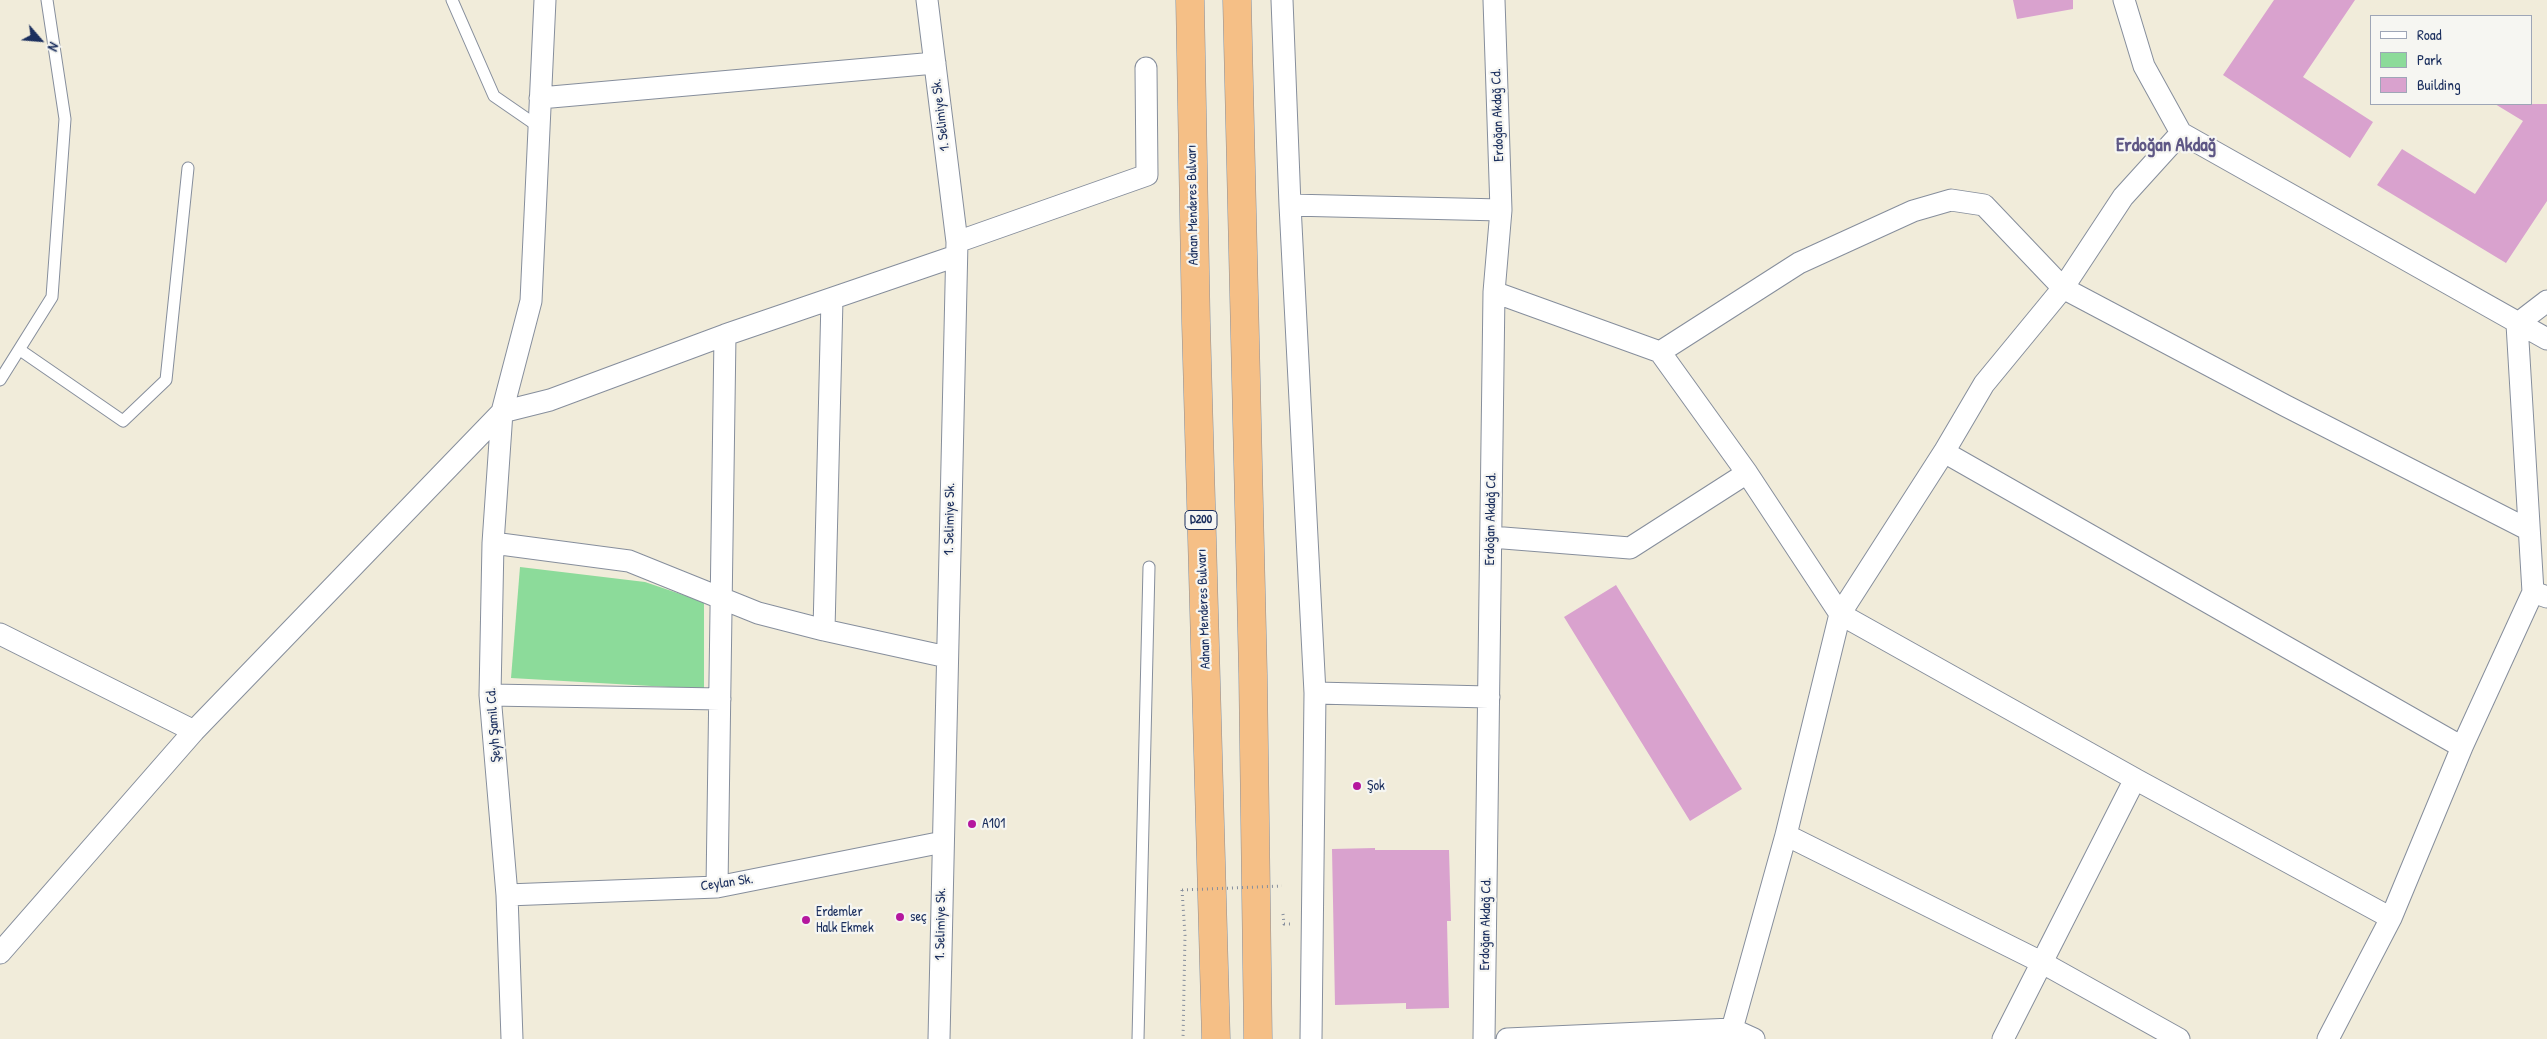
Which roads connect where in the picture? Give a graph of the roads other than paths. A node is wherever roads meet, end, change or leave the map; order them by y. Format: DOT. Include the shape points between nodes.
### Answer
graph roads {
  1 [pos="47,0"];
  2 [pos="452,0"];
  3 [pos="546,0"];
  4 [pos="928,0"];
  5 [pos="1190,0"];
  6 [pos="1237,0"];
  7 [pos="1282,0"];
  8 [pos="1494,0"];
  9 [pos="2124,0"];
  10 [pos="935,64"];
  11 [pos="1146,68"];
  12 [pos="540,98"];
  13 [pos="539,127"];
  14 [pos="2181,133"];
  15 [pos="188,168"];
  16 [pos="1290,205"];
  17 [pos="1501,210"];
  18 [pos="956,249"];
  19 [pos="2063,288"];
  20 [pos="1494,292"];
  21 [pos="832,299"];
  22 [pos="2547,301"];
  23 [pos="2517,324"];
  24 [pos="725,335"];
  25 [pos="2547,339"];
  26 [pos="20,350"];
  27 [pos="1660,352"];
  28 [pos="0,380"];
  29 [pos="502,412"];
  30 [pos="1944,452"];
  31 [pos="1747,474"];
  32 [pos="2529,530"];
  33 [pos="1491,537"];
  34 [pos="492,543"];
  35 [pos="1148,568"];
  36 [pos="2540,594"];
  37 [pos="722,598"];
  38 [pos="1840,614"];
  39 [pos="824,630"];
  40 [pos="0,634"];
  41 [pos="947,657"];
  42 [pos="1315,693"];
  43 [pos="490,695"];
  44 [pos="1489,697"];
  45 [pos="720,699"];
  46 [pos="194,730"];
  47 [pos="2462,747"];
  48 [pos="2135,779"];
  49 [pos="1786,836"];
  50 [pos="943,842"];
  51 [pos="718,887"];
  52 [pos="507,895"];
  53 [pos="2391,918"];
  54 [pos="0,953"];
  55 [pos="2041,962"];
  56 [pos="1732,1028"];
  57 [pos="512,1039"];
  58 [pos="939,1039"];
  59 [pos="1138,1039"];
  60 [pos="1216,1039"];
  61 [pos="1258,1039"];
  62 [pos="1311,1039"];
  63 [pos="1484,1039"];
  64 [pos="1507,1039"];
  65 [pos="1754,1039"];
  66 [pos="2003,1039"];
  67 [pos="2179,1039"];
  68 [pos="2328,1039"];
  1 -- 26 [label="lane" via="65,119 53,287 52,297"];
  2 -- 13 [label="lane" via="494,96"];
  3 -- 12 [label="street, Şeyh Şamil Cd."];
  4 -- 10 [label="street, 1. Selimiye Sk."];
  5 -- 60 [label="highway, Adnan Menderes Bulvarı / D200"];
  6 -- 61 [label="highway"];
  7 -- 16 [label="street"];
  8 -- 17 [label="street, Erdoğan Akdağ Cd."];
  9 -- 14 [label="street" via="2144,66"];
  10 -- 12 [label="street"];
  10 -- 18 [label="street, 1. Selimiye Sk."];
  11 -- 18 [label="street" via="1147,175"];
  12 -- 13 [label="street, Şeyh Şamil Cd."];
  13 -- 29 [label="street, Şeyh Şamil Cd." via="531,301"];
  14 -- 19 [label="street" via="2123,197"];
  14 -- 23 [label="street"];
  15 -- 26 [label="lane" via="166,380 123,421"];
  16 -- 17 [label="street"];
  16 -- 42 [label="street"];
  17 -- 20 [label="street, Erdoğan Akdağ Cd."];
  18 -- 21 [label="street"];
  18 -- 41 [label="street, 1. Selimiye Sk."];
  19 -- 27 [label="street" via="1984,205 1951,200 1913,212 1799,263"];
  19 -- 30 [label="street" via="1984,384"];
  19 -- 32 [label="street"];
  20 -- 27 [label="street"];
  20 -- 33 [label="street, Erdoğan Akdağ Cd."];
  21 -- 24 [label="street"];
  21 -- 39 [label="street"];
  22 -- 23 [label="street"];
  23 -- 25 [label="street"];
  23 -- 32 [label="street"];
  24 -- 29 [label="street" via="550,400"];
  24 -- 37 [label="street"];
  26 -- 28 [label="lane"];
  27 -- 31 [label="street"];
  29 -- 34 [label="street, Şeyh Şamil Cd."];
  29 -- 46 [label="street"];
  30 -- 38 [label="street"];
  30 -- 47 [label="street"];
  31 -- 33 [label="street" via="1630,548"];
  31 -- 38 [label="street"];
  32 -- 36 [label="street"];
  33 -- 44 [label="street, Erdoğan Akdağ Cd."];
  34 -- 37 [label="street" via="629,562"];
  34 -- 43 [label="street, Şeyh Şamil Cd."];
  35 -- 59 [label="lane"];
  36 -- 47 [label="street"];
  37 -- 39 [label="street" via="758,613"];
  37 -- 45 [label="street"];
  38 -- 48 [label="street"];
  38 -- 49 [label="street"];
  39 -- 41 [label="street"];
  40 -- 46 [label="street"];
  41 -- 50 [label="street, 1. Selimiye Sk."];
  42 -- 44 [label="street"];
  42 -- 62 [label="street"];
  43 -- 45 [label="street"];
  43 -- 52 [label="street, Şeyh Şamil Cd."];
  44 -- 63 [label="street, Erdoğan Akdağ Cd."];
  45 -- 51 [label="street"];
  46 -- 54 [label="street"];
  47 -- 53 [label="street"];
  48 -- 53 [label="street"];
  48 -- 55 [label="street"];
  49 -- 55 [label="street"];
  49 -- 56 [label="street"];
  50 -- 51 [label="street, Ceylan Sk."];
  50 -- 58 [label="street, 1. Selimiye Sk."];
  51 -- 52 [label="street, Ceylan Sk."];
  52 -- 57 [label="street, Şeyh Şamil Cd."];
  53 -- 68 [label="street"];
  55 -- 66 [label="street"];
  55 -- 67 [label="street"];
  56 -- 64 [label="street"];
  56 -- 65 [label="street"];
}
